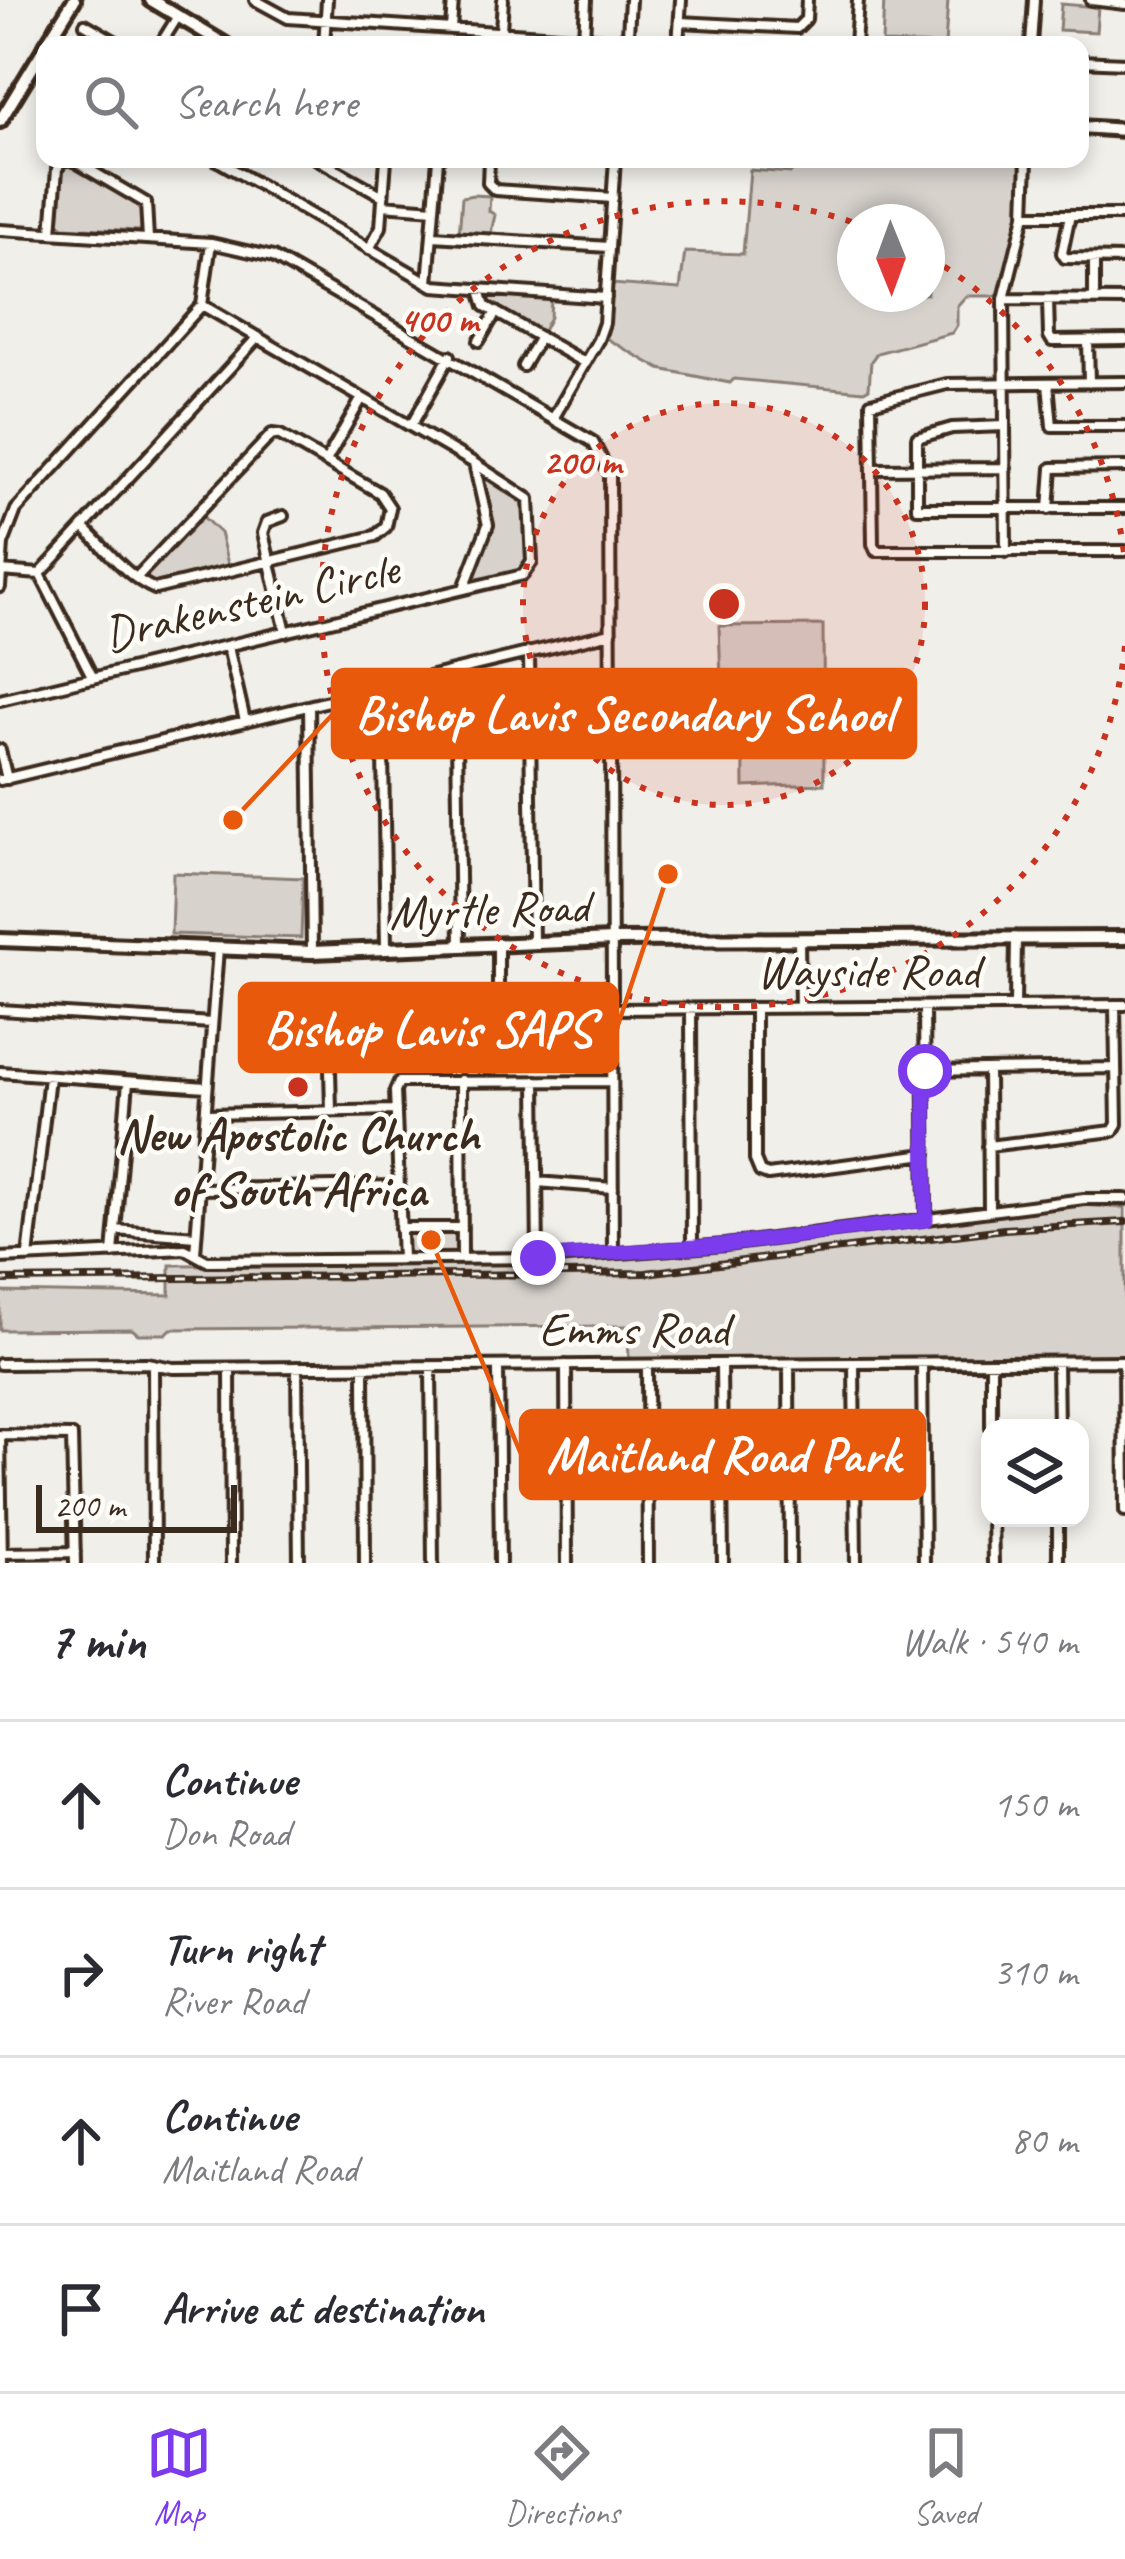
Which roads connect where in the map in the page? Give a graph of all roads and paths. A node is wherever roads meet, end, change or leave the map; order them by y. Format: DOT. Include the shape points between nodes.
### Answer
graph roads {
  1 [pos="74,0"];
  2 [pos="151,0"];
  3 [pos="255,0"];
  4 [pos="275,0"];
  5 [pos="327,0"];
  6 [pos="453,0"];
  7 [pos="503,0"];
  8 [pos="586,0"];
  9 [pos="630,0"];
  10 [pos="681,0"];
  11 [pos="807,0"];
  12 [pos="858,0"];
  13 [pos="1034,0"];
  14 [pos="1091,0"];
  15 [pos="1125,4"];
  16 [pos="275,12"];
  17 [pos="178,16"];
  18 [pos="326,20"];
  19 [pos="680,22"];
  20 [pos="85,24"];
  21 [pos="449,29"];
  22 [pos="501,32"];
  23 [pos="52,36"];
  24 [pos="103,36"];
  25 [pos="166,36"];
  26 [pos="211,36"];
  27 [pos="325,36"];
  28 [pos="448,36"];
  29 [pos="501,36"];
  30 [pos="556,36"];
  31 [pos="584,36"];
  32 [pos="625,36"];
  33 [pos="679,36"];
  34 [pos="856,36"];
  35 [pos="1032,36"];
  36 [pos="36,61"];
  37 [pos="1089,61"];
  38 [pos="1125,63"];
  39 [pos="1,115"];
  40 [pos="1089,128"];
  41 [pos="1125,130"];
  42 [pos="58,168"];
  43 [pos="84,168"];
  44 [pos="234,168"];
  45 [pos="330,168"];
  46 [pos="385,168"];
  47 [pos="437,168"];
  48 [pos="489,168"];
  49 [pos="615,168"];
  50 [pos="1027,168"];
  51 [pos="613,198"];
  52 [pos="383,201"];
  53 [pos="434,209"];
  54 [pos="1025,215"];
  55 [pos="1070,215"];
  56 [pos="1125,215"];
  57 [pos="0,230"];
  58 [pos="52,233"];
  59 [pos="433,236"];
  60 [pos="148,238"];
  61 [pos="211,243"];
  62 [pos="609,247"];
  63 [pos="369,249"];
  64 [pos="1094,259"];
  65 [pos="1125,259"];
  66 [pos="428,283"];
  67 [pos="480,290"];
  68 [pos="606,298"];
  69 [pos="1004,299"];
  70 [pos="1048,300"];
  71 [pos="1094,300"];
  72 [pos="1125,300"];
  73 [pos="202,304"];
  74 [pos="496,312"];
  75 [pos="540,337"];
  76 [pos="258,338"];
  77 [pos="1125,340"];
  78 [pos="479,341"];
  79 [pos="1088,341"];
  80 [pos="450,356"];
  81 [pos="585,363"];
  82 [pos="523,366"];
  83 [pos="1125,382"];
  84 [pos="1005,383"];
  85 [pos="1048,383"];
  86 [pos="1089,383"];
  87 [pos="362,398"];
  88 [pos="554,417"];
  89 [pos="411,426"];
  90 [pos="1005,426"];
  91 [pos="1125,426"];
  92 [pos="326,461"];
  93 [pos="474,463"];
  94 [pos="1125,467"];
  95 [pos="1006,468"];
  96 [pos="872,469"];
  97 [pos="914,469"];
  98 [pos="1125,508"];
  99 [pos="1006,509"];
  100 [pos="1049,509"];
  101 [pos="283,516"];
  102 [pos="83,527"];
  103 [pos="1125,551"];
  104 [pos="1006,552"];
  105 [pos="270,561"];
  106 [pos="1,571"];
  107 [pos="40,574"];
  108 [pos="137,577"];
  109 [pos="0,587"];
  110 [pos="464,590"];
  111 [pos="286,632"];
  112 [pos="611,633"];
  113 [pos="228,646"];
  114 [pos="529,652"];
  115 [pos="456,670"];
  116 [pos="93,678"];
  117 [pos="382,688"];
  118 [pos="0,700"];
  119 [pos="309,706"];
  120 [pos="245,721"];
  121 [pos="0,750"];
  122 [pos="4,779"];
  123 [pos="1125,938"];
  124 [pos="1016,939"];
  125 [pos="0,940"];
  126 [pos="612,940"];
  127 [pos="799,940"];
  128 [pos="533,942"];
  129 [pos="498,943"];
  130 [pos="460,944"];
  131 [pos="386,947"];
  132 [pos="218,949"];
  133 [pos="312,952"];
  134 [pos="1120,1005"];
  135 [pos="924,1006"];
  136 [pos="1015,1006"];
  137 [pos="800,1007"];
  138 [pos="691,1008"];
  139 [pos="755,1008"];
  140 [pos="612,1009"];
  141 [pos="0,1010"];
  142 [pos="498,1017"];
  143 [pos="543,1017"];
  144 [pos="212,1023"];
  145 [pos="1115,1069"];
  146 [pos="988,1070"];
  147 [pos="925,1071"];
  148 [pos="0,1072"];
  149 [pos="49,1077"];
  150 [pos="461,1080"];
  151 [pos="536,1081"];
  152 [pos="612,1081"];
  153 [pos="128,1082"];
  154 [pos="206,1087"];
  155 [pos="395,1110"];
  156 [pos="332,1111"];
  157 [pos="206,1114"];
  158 [pos="988,1146"];
  159 [pos="926,1154"];
  160 [pos="537,1182"];
  161 [pos="399,1186"];
  162 [pos="613,1188"];
  163 [pos="200,1190"];
  164 [pos="1125,1199"];
  165 [pos="989,1211"];
  166 [pos="926,1220"];
  167 [pos="400,1228"];
  168 [pos="462,1228"];
  169 [pos="115,1230"];
  170 [pos="196,1236"];
  171 [pos="692,1247"];
  172 [pos="113,1253"];
  173 [pos="614,1253"];
  174 [pos="195,1254"];
  175 [pos="28,1257"];
  176 [pos="0,1258"];
  177 [pos="462,1258"];
  178 [pos="538,1258"];
  179 [pos="402,1259"];
  180 [pos="1125,1361"];
  181 [pos="991,1362"];
  182 [pos="1057,1362"];
  183 [pos="854,1363"];
  184 [pos="922,1363"];
  185 [pos="0,1364"];
  186 [pos="153,1364"];
  187 [pos="721,1364"];
  188 [pos="789,1364"];
  189 [pos="566,1365"];
  190 [pos="647,1365"];
  191 [pos="431,1366"];
  192 [pos="498,1366"];
  193 [pos="297,1367"];
  194 [pos="364,1367"];
  195 [pos="230,1368"];
  196 [pos="992,1419"];
  197 [pos="1058,1419"];
  198 [pos="0,1435"];
  199 [pos="1125,1511"];
  200 [pos="992,1527"];
  201 [pos="1058,1527"];
  202 [pos="2,1552"];
  203 [pos="75,1552"];
  204 [pos="2,1563"];
  205 [pos="75,1563"];
  206 [pos="154,1563"];
  207 [pos="231,1563"];
  208 [pos="299,1563"];
  209 [pos="365,1563"];
  210 [pos="433,1563"];
  211 [pos="500,1563"];
  212 [pos="567,1563"];
  213 [pos="648,1563"];
  214 [pos="723,1563"];
  215 [pos="790,1563"];
  216 [pos="856,1563"];
  217 [pos="924,1563"];
  218 [pos="993,1563"];
  219 [pos="1058,1563"];
  1 -- 23 [label="street"];
  2 -- 17 [label="street"];
  3 -- 16 [label="street"];
  4 -- 16 [label="street"];
  5 -- 18 [label="street"];
  6 -- 21 [label="street"];
  7 -- 22 [label="street"];
  8 -- 31 [label="street"];
  9 -- 32 [label="street"];
  10 -- 19 [label="street"];
  11 -- 19 [label="street" via="797,28"];
  12 -- 34 [label="street"];
  13 -- 35 [label="street"];
  14 -- 15 [label="street"];
  16 -- 18 [label="street"];
  17 -- 25 [label="street"];
  17 -- 26 [label="street"];
  18 -- 21 [label="street"];
  18 -- 27 [label="street"];
  19 -- 33 [label="street"];
  20 -- 24 [label="street"];
  21 -- 22 [label="street"];
  21 -- 28 [label="street"];
  22 -- 29 [label="street"];
  22 -- 30 [label="street"];
  36 -- 39 [label="street"];
  37 -- 38 [label="street"];
  40 -- 41 [label="street"];
  42 -- 58 [label="street"];
  43 -- 60 [label="street" via="146,203"];
  44 -- 63 [label="street"];
  45 -- 52 [label="street"];
  46 -- 52 [label="street"];
  47 -- 53 [label="street"];
  48 -- 51 [label="street" via="493,190"];
  49 -- 51 [label="street"];
  50 -- 54 [label="street"];
  51 -- 62 [label="street"];
  52 -- 53 [label="street"];
  52 -- 63 [label="street"];
  53 -- 59 [label="street"];
  54 -- 55 [label="street"];
  54 -- 69 [label="street"];
  55 -- 56 [label="street"];
  55 -- 64 [label="street" via="1063,255"];
  57 -- 58 [label="street"];
  58 -- 60 [label="street"];
  59 -- 62 [label="street"];
  59 -- 66 [label="street"];
  60 -- 61 [label="street"];
  61 -- 73 [label="street"];
  61 -- 80 [label="street" via="288,263"];
  62 -- 68 [label="street"];
  63 -- 66 [label="street"];
  64 -- 65 [label="street"];
  64 -- 71 [label="street"];
  66 -- 67 [label="street"];
  67 -- 68 [label="street"];
  67 -- 74 [label="street"];
  68 -- 81 [label="street" via="602,331"];
  69 -- 70 [label="street"];
  69 -- 84 [label="street"];
  70 -- 71 [label="street"];
  70 -- 79 [label="street" via="1050,340"];
  71 -- 72 [label="street"];
  73 -- 76 [label="street"];
  73 -- 106 [label="street" via="25,497 6,532"];
  74 -- 75 [label="street"];
  74 -- 78 [label="street"];
  75 -- 81 [label="street"];
  75 -- 82 [label="street"];
  76 -- 87 [label="street, Drakenstein Circle"];
  76 -- 102 [label="street, Drakenstein Circle"];
  77 -- 79 [label="street"];
  79 -- 86 [label="street"];
  80 -- 88 [label="street"];
  80 -- 89 [label="street"];
  81 -- 88 [label="street"];
  83 -- 86 [label="street"];
  84 -- 85 [label="street"];
  84 -- 90 [label="street"];
  84 -- 96 [label="street" via="946,384 872,403"];
  85 -- 86 [label="street"];
  85 -- 91 [label="street" via="1052,426"];
  87 -- 89 [label="street, Drakenstein Circle"];
  87 -- 92 [label="street"];
  88 -- 112 [label="street" via="593,442 608,465"];
  89 -- 93 [label="street, Drakenstein Circle"];
  90 -- 95 [label="street"];
  90 -- 97 [label="street" via="919,437"];
  92 -- 105 [label="street" via="383,496 386,527"];
  92 -- 108 [label="street" via="268,435"];
  93 -- 110 [label="street, Drakenstein Circle" via="488,525"];
  93 -- 110 [label="street, Drakenstein Circle" via="529,499 532,562 524,575"];
  94 -- 100 [label="street" via="1052,468"];
  95 -- 97 [label="street"];
  95 -- 99 [label="street"];
  96 -- 97 [label="street"];
  96 -- 104 [label="street" via="877,551"];
  97 -- 99 [label="street" via="919,509"];
  98 -- 100 [label="street"];
  99 -- 100 [label="street"];
  99 -- 104 [label="street"];
  101 -- 105 [label="street" via="263,530"];
  102 -- 107 [label="street, Drakenstein Circle"];
  102 -- 108 [label="street"];
  103 -- 104 [label="street"];
  105 -- 108 [label="street" via="154,589"];
  105 -- 111 [label="street"];
  106 -- 107 [label="street"];
  106 -- 109 [label="street"];
  107 -- 116 [label="street, Drakenstein Circle"];
  110 -- 111 [label="street, Drakenstein Circle"];
  111 -- 113 [label="street, Drakenstein Circle"];
  112 -- 114 [label="street"];
  112 -- 126 [label="street"];
  113 -- 116 [label="street, Drakenstein Circle"];
  113 -- 120 [label="street"];
  114 -- 115 [label="street"];
  114 -- 128 [label="street"];
  115 -- 117 [label="street"];
  115 -- 130 [label="street"];
  116 -- 118 [label="street"];
  117 -- 119 [label="street"];
  117 -- 131 [label="street"];
  119 -- 120 [label="street"];
  119 -- 133 [label="street"];
  120 -- 122 [label="street"];
  121 -- 122 [label="street"];
  123 -- 124 [label="street, Myrtle Road"];
  124 -- 127 [label="street, Myrtle Road"];
  124 -- 136 [label="street"];
  125 -- 132 [label="street, Myrtle Road"];
  126 -- 127 [label="street, Myrtle Road"];
  126 -- 128 [label="street, Myrtle Road"];
  126 -- 140 [label="street"];
  127 -- 137 [label="street"];
  128 -- 129 [label="street, Myrtle Road"];
  129 -- 130 [label="street, Myrtle Road"];
  129 -- 142 [label="street"];
  130 -- 131 [label="street, Myrtle Road"];
  131 -- 133 [label="street, Myrtle Road"];
  132 -- 133 [label="street, Myrtle Road"];
  132 -- 144 [label="street"];
  134 -- 136 [label="street, Wayside Road"];
  134 -- 145 [label="street"];
  135 -- 136 [label="street, Wayside Road"];
  135 -- 137 [label="street, Wayside Road"];
  135 -- 147 [label="street"];
  137 -- 139 [label="street, Wayside Road"];
  138 -- 139 [label="street, Wayside Road"];
  138 -- 140 [label="street, Wayside Road"];
  138 -- 171 [label="street"];
  139 -- 159 [label="street" via="760,1172"];
  140 -- 152 [label="street"];
  141 -- 144 [label="street"];
  142 -- 143 [label="street"];
  142 -- 156 [label="street" via="336,1017 329,1028"];
  144 -- 154 [label="street"];
  145 -- 146 [label="street"];
  145 -- 158 [label="street" via="1117,1124 1110,1134"];
  146 -- 147 [label="street"];
  146 -- 158 [label="street"];
  147 -- 159 [label="street"];
  148 -- 149 [label="street"];
  149 -- 153 [label="street"];
  149 -- 175 [label="street"];
  150 -- 151 [label="street"];
  150 -- 155 [label="street" via="402,1080"];
  150 -- 168 [label="street"];
  151 -- 152 [label="street"];
  151 -- 160 [label="street"];
  152 -- 162 [label="street"];
  153 -- 154 [label="street"];
  153 -- 169 [label="street"];
  154 -- 157 [label="street"];
  155 -- 156 [label="street"];
  155 -- 161 [label="street"];
  156 -- 157 [label="street"];
  157 -- 163 [label="street"];
  158 -- 165 [label="street"];
  159 -- 166 [label="street"];
  160 -- 162 [label="street"];
  160 -- 178 [label="street"];
  161 -- 163 [label="street"];
  161 -- 167 [label="street"];
  162 -- 173 [label="street"];
  163 -- 170 [label="street"];
  164 -- 165 [label="street"];
  165 -- 166 [label="street"];
  166 -- 171 [label="street"];
  167 -- 168 [label="street"];
  167 -- 179 [label="street"];
  168 -- 177 [label="street"];
  169 -- 170 [label="street"];
  169 -- 172 [label="street"];
  170 -- 174 [label="street"];
  171 -- 173 [label="street"];
  172 -- 174 [label="street"];
  172 -- 175 [label="street"];
  173 -- 178 [label="street"];
  174 -- 179 [label="street" via="207,1261"];
  175 -- 176 [label="street"];
  177 -- 178 [label="street"];
  177 -- 179 [label="street"];
  180 -- 182 [label="street, Emms Road"];
  180 -- 199 [label="street"];
  181 -- 182 [label="street, Emms Road"];
  181 -- 184 [label="street, Emms Road"];
  181 -- 196 [label="street"];
  182 -- 197 [label="street"];
  183 -- 184 [label="street, Emms Road"];
  183 -- 188 [label="street, Emms Road"];
  183 -- 216 [label="street"];
  184 -- 217 [label="street"];
  185 -- 186 [label="street, Emms Road"];
  186 -- 195 [label="street, Emms Road"];
  186 -- 206 [label="street"];
  187 -- 188 [label="street, Emms Road"];
  187 -- 190 [label="street, Emms Road"];
  187 -- 214 [label="street"];
  188 -- 215 [label="street"];
  189 -- 190 [label="street, Emms Road"];
  189 -- 192 [label="street, Emms Road"];
  189 -- 212 [label="street"];
  190 -- 213 [label="street"];
  191 -- 192 [label="street, Emms Road"];
  191 -- 194 [label="street, Emms Road"];
  191 -- 210 [label="street"];
  192 -- 211 [label="street"];
  193 -- 194 [label="street, Emms Road"];
  193 -- 195 [label="street, Emms Road"];
  193 -- 208 [label="street"];
  194 -- 209 [label="street"];
  195 -- 207 [label="street"];
  198 -- 202 [label="street"];
  198 -- 203 [label="street" via="72,1436"];
  200 -- 218 [label="street"];
  201 -- 219 [label="street"];
  202 -- 203 [label="street"];
  202 -- 204 [label="street"];
  203 -- 205 [label="street"];
}
